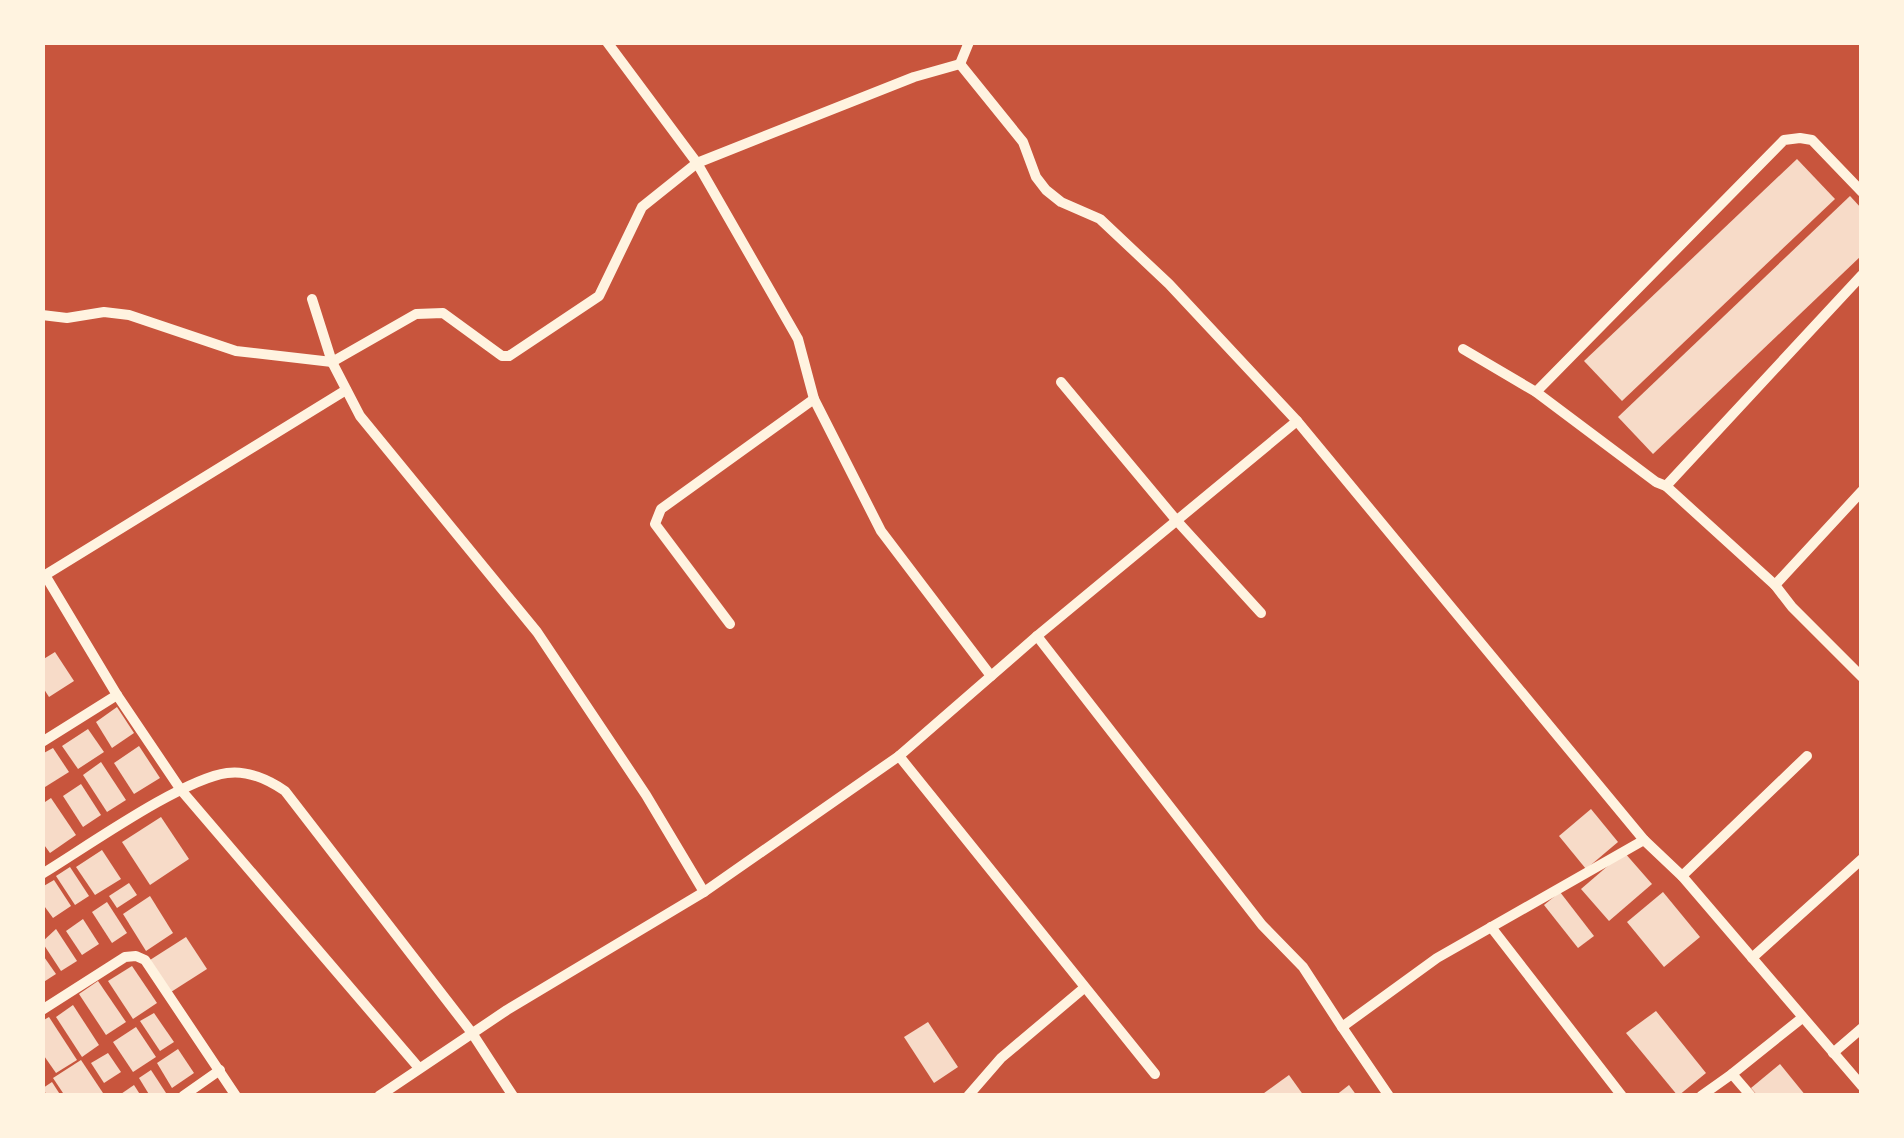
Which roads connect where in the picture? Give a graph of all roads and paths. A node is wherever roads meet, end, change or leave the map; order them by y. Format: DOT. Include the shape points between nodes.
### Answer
graph roads {
  1 [pos="607,42"];
  2 [pos="969,42"];
  3 [pos="960,64"];
  4 [pos="697,162"];
  5 [pos="1862,192"];
  6 [pos="1862,275"];
  7 [pos="312,299"];
  8 [pos="42,316"];
  9 [pos="1464,350"];
  10 [pos="332,362"];
  11 [pos="1061,382"];
  12 [pos="346,390"];
  13 [pos="1536,392"];
  14 [pos="814,400"];
  15 [pos="1296,421"];
  16 [pos="1666,486"];
  17 [pos="1862,491"];
  18 [pos="1177,521"];
  19 [pos="44,576"];
  20 [pos="1775,585"];
  21 [pos="1261,613"];
  22 [pos="730,624"];
  23 [pos="1037,636"];
  24 [pos="991,676"];
  25 [pos="1862,677"];
  26 [pos="117,696"];
  27 [pos="42,742"];
  28 [pos="899,756"];
  29 [pos="1807,756"];
  30 [pos="181,790"];
  31 [pos="1644,840"];
  32 [pos="1862,859"];
  33 [pos="42,874"];
  34 [pos="1682,876"];
  35 [pos="704,892"];
  36 [pos="1491,927"];
  37 [pos="1752,958"];
  38 [pos="1084,988"];
  39 [pos="42,1010"];
  40 [pos="1802,1018"];
  41 [pos="1342,1027"];
  42 [pos="1862,1028"];
  43 [pos="472,1033"];
  44 [pos="1833,1053"];
  45 [pos="419,1068"];
  46 [pos="220,1070"];
  47 [pos="1156,1074"];
  48 [pos="1732,1074"];
  49 [pos="1862,1086"];
  50 [pos="183,1096"];
  51 [pos="236,1096"];
  52 [pos="378,1096"];
  53 [pos="513,1096"];
  54 [pos="968,1096"];
  55 [pos="1388,1096"];
  56 [pos="1622,1096"];
  57 [pos="1701,1096"];
  58 [pos="1751,1096"];
  1 -- 4 [label="street"];
  2 -- 3 [label="street"];
  3 -- 4 [label="street"];
  3 -- 15 [label="street" via="1023,142 1046,190 1100,219"];
  4 -- 10 [label="street" via="642,207 599,296 517,353 502,356 443,313 416,314"];
  4 -- 14 [label="street" via="798,339"];
  5 -- 13 [label="street" via="1812,140 1784,140"];
  6 -- 16 [label="street"];
  7 -- 10 [label="street"];
  8 -- 10 [label="street" via="129,315 236,351"];
  9 -- 13 [label="street"];
  10 -- 12 [label="street"];
  11 -- 18 [label="street"];
  12 -- 19 [label="street"];
  12 -- 35 [label="street" via="360,416 537,632"];
  13 -- 16 [label="street"];
  14 -- 22 [label="street" via="656,516 655,524"];
  14 -- 24 [label="street" via="882,531"];
  15 -- 18 [label="street"];
  15 -- 31 [label="street"];
  16 -- 20 [label="street"];
  17 -- 20 [label="street"];
  18 -- 21 [label="street"];
  18 -- 23 [label="street"];
  19 -- 26 [label="street"];
  20 -- 25 [label="street"];
  23 -- 24 [label="street"];
  23 -- 41 [label="street" via="1262,925 1303,967"];
  24 -- 28 [label="street"];
  26 -- 27 [label="street"];
  26 -- 30 [label="street"];
  28 -- 35 [label="street"];
  28 -- 38 [label="street"];
  29 -- 34 [label="street"];
  30 -- 33 [label="street"];
  30 -- 43 [label="street" via="232,772 282,788"];
  30 -- 45 [label="street"];
  31 -- 34 [label="street"];
  31 -- 36 [label="street"];
  32 -- 37 [label="street"];
  34 -- 37 [label="street"];
  35 -- 43 [label="street"];
  36 -- 41 [label="street"];
  36 -- 56 [label="street"];
  37 -- 40 [label="street"];
  38 -- 47 [label="street"];
  38 -- 54 [label="street" via="1000,1058"];
  39 -- 46 [label="street" via="136,956 146,960"];
  40 -- 44 [label="street"];
  40 -- 48 [label="street"];
  41 -- 55 [label="street"];
  42 -- 44 [label="street"];
  43 -- 45 [label="street"];
  43 -- 53 [label="street"];
  44 -- 49 [label="street"];
  45 -- 52 [label="street"];
  46 -- 50 [label="street"];
  46 -- 51 [label="street"];
  48 -- 57 [label="street"];
  48 -- 58 [label="street"];
}
